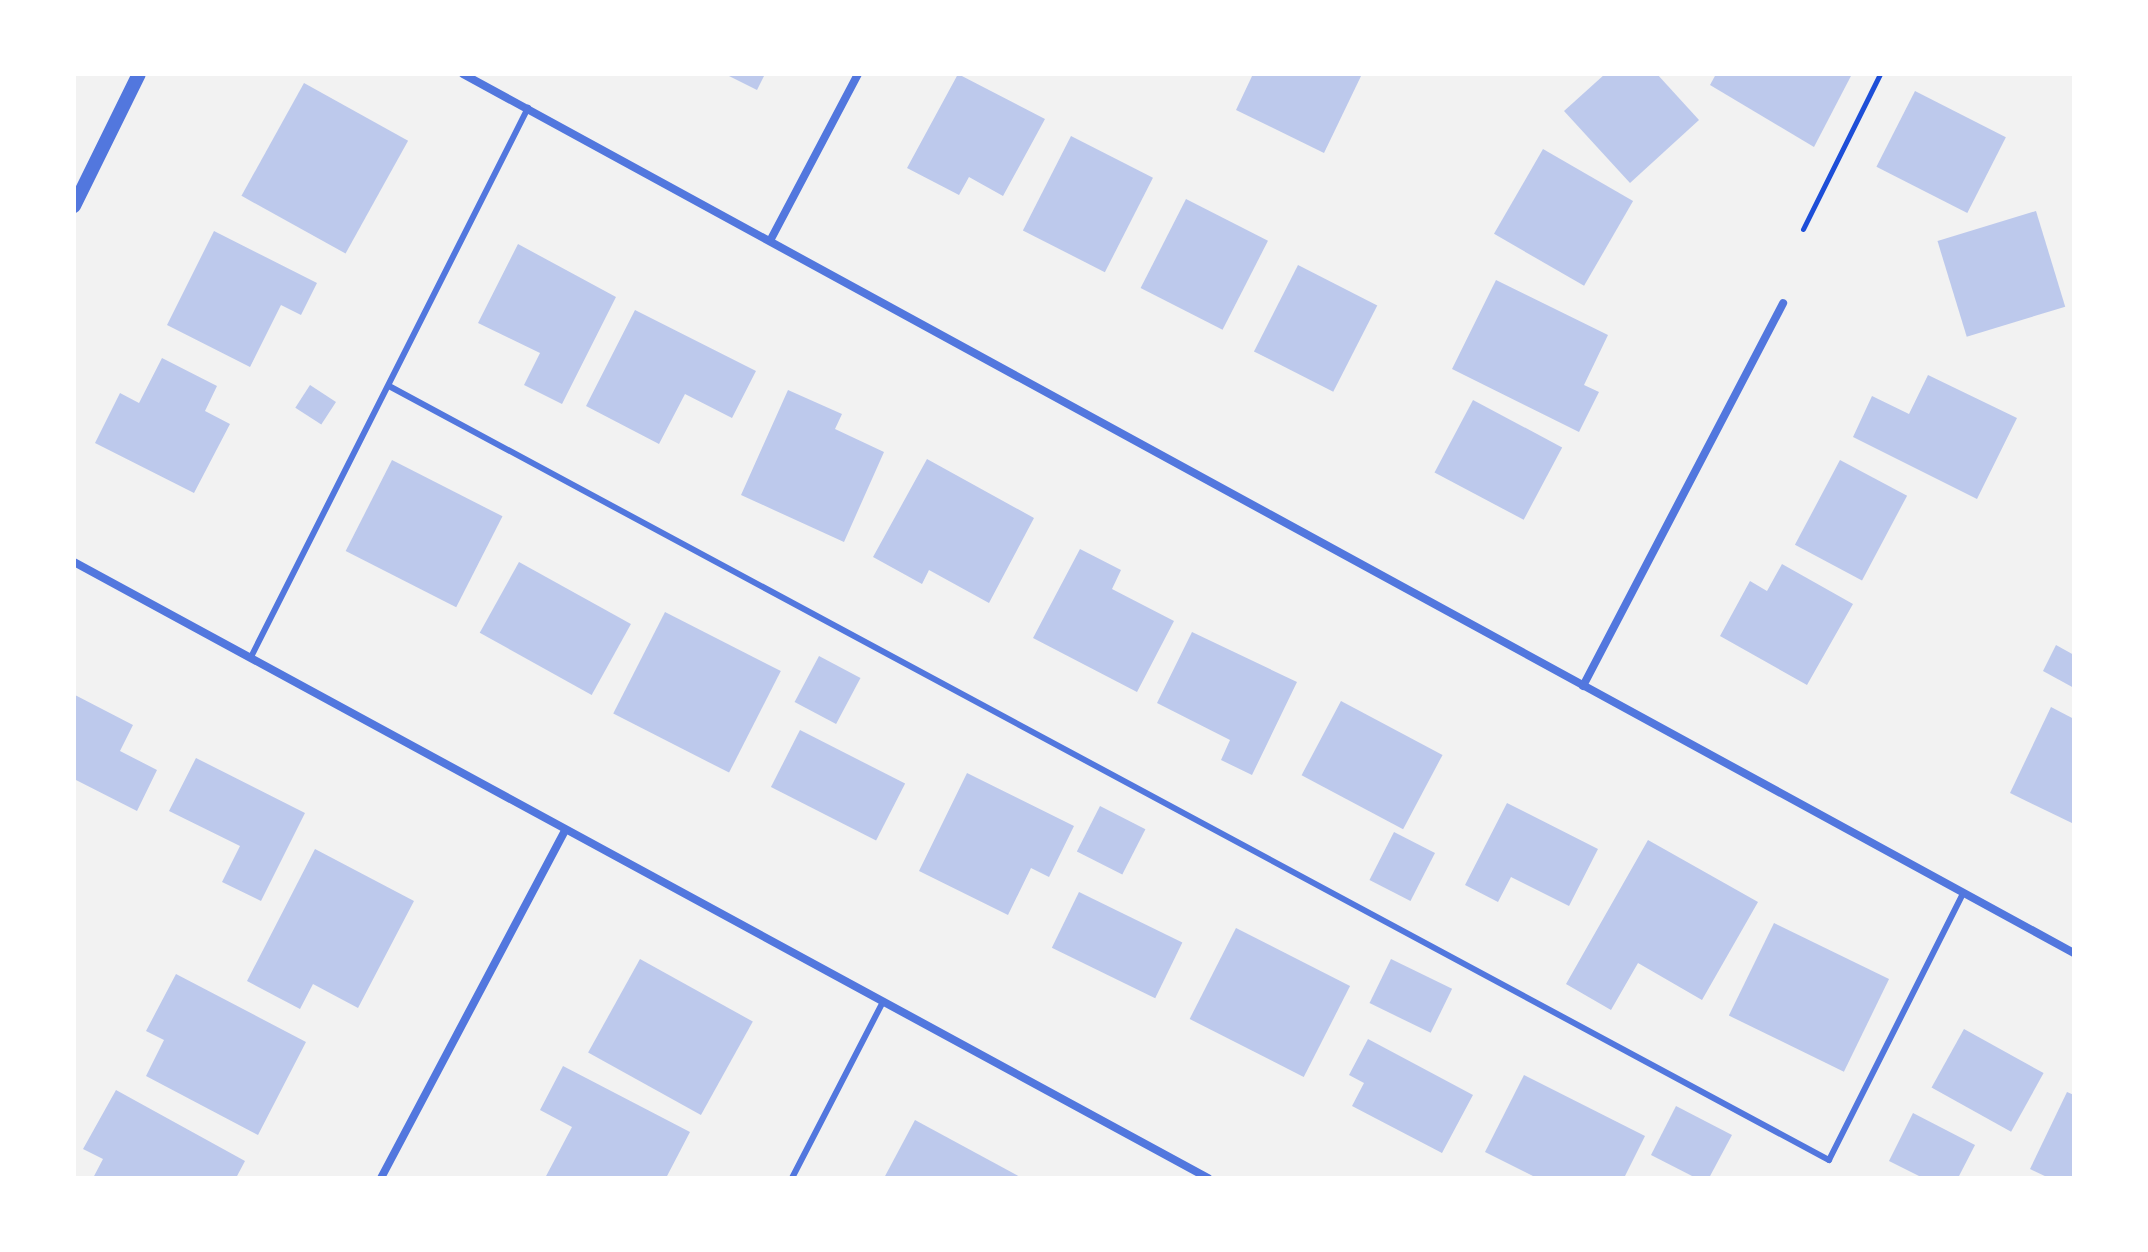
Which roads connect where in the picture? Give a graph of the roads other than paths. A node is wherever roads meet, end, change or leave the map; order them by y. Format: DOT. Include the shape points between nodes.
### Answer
graph roads {
  1 [pos="139,74"];
  2 [pos="463,74"];
  3 [pos="858,74"];
  4 [pos="528,108"];
  5 [pos="74,206"];
  6 [pos="771,239"];
  7 [pos="1783,303"];
  8 [pos="389,386"];
  9 [pos="74,562"];
  10 [pos="252,655"];
  11 [pos="1583,686"];
  12 [pos="565,830"];
  13 [pos="1962,895"];
  14 [pos="2074,953"];
  15 [pos="882,1004"];
  16 [pos="1191,1174"];
  17 [pos="381,1178"];
  18 [pos="792,1178"];
  19 [pos="1208,1178"];
  1 -- 5 [label="street"];
  2 -- 4 [label="street"];
  3 -- 6 [label="street"];
  4 -- 6 [label="street"];
  4 -- 8 [label="lane"];
  6 -- 11 [label="street"];
  7 -- 11 [label="street"];
  8 -- 10 [label="lane"];
  8 -- 13 [label="lane" via="1829,1160"];
  9 -- 10 [label="street"];
  10 -- 12 [label="street"];
  11 -- 13 [label="street"];
  12 -- 15 [label="street"];
  12 -- 17 [label="street"];
  13 -- 14 [label="street"];
  15 -- 16 [label="street"];
  15 -- 18 [label="lane"];
  16 -- 19 [label="street"];
}
